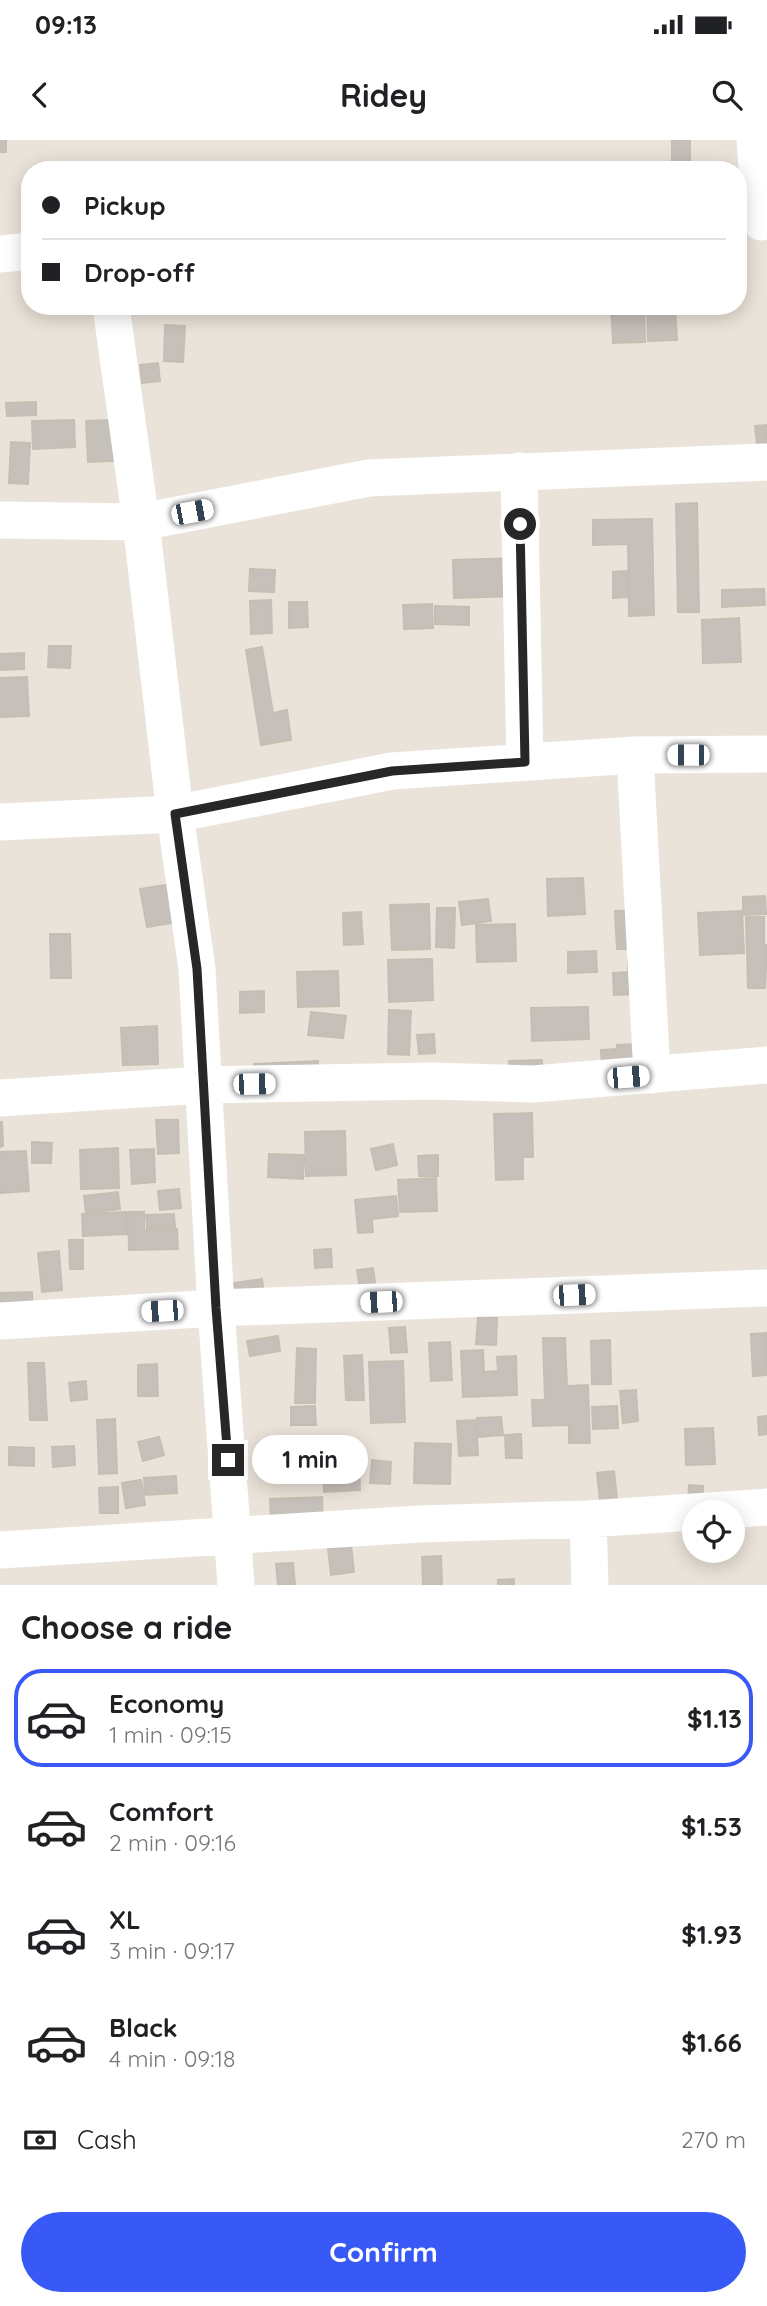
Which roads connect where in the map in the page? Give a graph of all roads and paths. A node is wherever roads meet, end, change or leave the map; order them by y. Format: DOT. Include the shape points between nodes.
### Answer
graph roads {
  1 [pos="755,140"];
  2 [pos="755,223"];
  3 [pos="21,252"];
  4 [pos="0,254"];
  5 [pos="112,315"];
  6 [pos="767,462"];
  7 [pos="519,471"];
  8 [pos="0,520"];
  9 [pos="141,522"];
  10 [pos="767,754"];
  11 [pos="635,755"];
  12 [pos="525,762"];
  13 [pos="175,814"];
  14 [pos="0,821"];
  15 [pos="767,1065"];
  16 [pos="652,1075"];
  17 [pos="203,1085"];
  18 [pos="0,1098"];
  19 [pos="767,1288"];
  20 [pos="216,1308"];
  21 [pos="0,1321"];
  22 [pos="767,1507"];
  23 [pos="588,1519"];
  24 [pos="233,1536"];
  25 [pos="0,1550"];
  26 [pos="236,1585"];
  27 [pos="590,1585"];
  1 -- 2 [label="street"];
  3 -- 4 [label="street"];
  5 -- 9 [label="street"];
  6 -- 7 [label="street"];
  7 -- 9 [label="street" via="369,478"];
  7 -- 12 [label="street"];
  8 -- 9 [label="street"];
  9 -- 13 [label="street"];
  10 -- 11 [label="street"];
  11 -- 12 [label="street"];
  11 -- 16 [label="street"];
  12 -- 13 [label="street" via="392,771"];
  13 -- 14 [label="street"];
  13 -- 17 [label="street" via="197,969"];
  15 -- 16 [label="street"];
  16 -- 17 [label="street" via="533,1084"];
  17 -- 18 [label="street"];
  17 -- 20 [label="street"];
  19 -- 20 [label="street"];
  20 -- 21 [label="street"];
  20 -- 24 [label="street"];
  22 -- 23 [label="street"];
  23 -- 24 [label="street"];
  23 -- 27 [label="street"];
  24 -- 25 [label="street"];
  24 -- 26 [label="street"];
}
